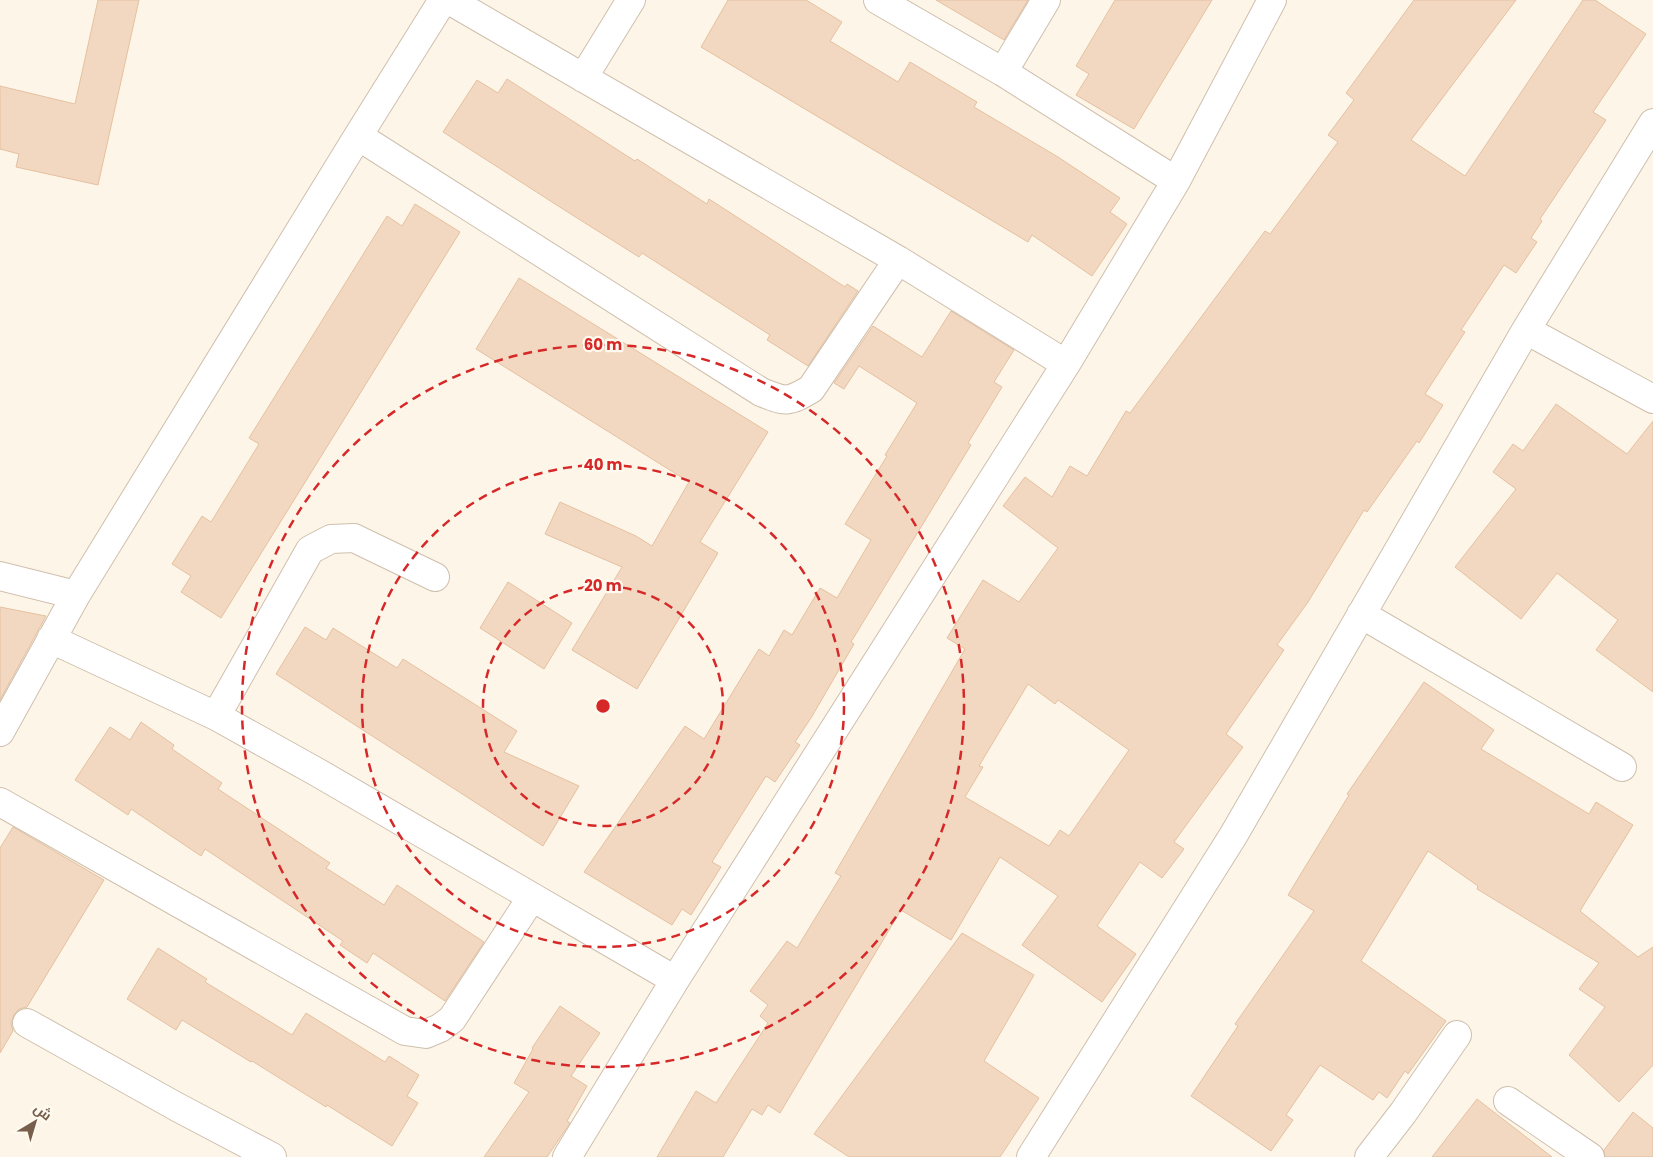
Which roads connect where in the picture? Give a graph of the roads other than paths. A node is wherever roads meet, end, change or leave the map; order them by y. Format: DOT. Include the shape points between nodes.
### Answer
graph roads {
  1 [pos="443,0"];
  2 [pos="449,0"];
  3 [pos="631,0"];
  4 [pos="878,0"];
  5 [pos="1046,0"];
  6 [pos="1272,0"];
  7 [pos="1003,72"];
  8 [pos="583,78"];
  9 [pos="1653,124"];
  10 [pos="358,136"];
  11 [pos="1176,180"];
  12 [pos="898,260"];
  13 [pos="1526,330"];
  14 [pos="1066,364"];
  15 [pos="1653,399"];
  16 [pos="0,576"];
  17 [pos="435,577"];
  18 [pos="76,595"];
  19 [pos="1361,614"];
  20 [pos="51,639"];
  21 [pos="216,716"];
  22 [pos="0,732"];
  23 [pos="1622,767"];
  24 [pos="0,802"];
  25 [pos="532,896"];
  26 [pos="675,980"];
  27 [pos="28,1024"];
  28 [pos="1457,1035"];
  29 [pos="1508,1102"];
  30 [pos="272,1157"];
  31 [pos="567,1157"];
  32 [pos="1031,1157"];
  33 [pos="1370,1157"];
  34 [pos="1590,1157"];
  1 -- 10 [label="street"];
  2 -- 8 [label="street"];
  3 -- 8 [label="street"];
  4 -- 7 [label="street"];
  5 -- 7 [label="street"];
  6 -- 11 [label="street"];
  7 -- 11 [label="street"];
  8 -- 12 [label="street"];
  9 -- 13 [label="street"];
  10 -- 12 [label="street" via="761,392 784,401 811,389"];
  10 -- 18 [label="street"];
  11 -- 14 [label="street"];
  12 -- 14 [label="street"];
  13 -- 15 [label="street"];
  13 -- 19 [label="street"];
  14 -- 26 [label="street"];
  16 -- 18 [label="street"];
  17 -- 21 [label="street" via="354,538 331,539 310,550"];
  18 -- 20 [label="street"];
  19 -- 23 [label="street"];
  19 -- 32 [label="street" via="1233,836"];
  20 -- 21 [label="street"];
  20 -- 22 [label="street"];
  21 -- 25 [label="street"];
  24 -- 25 [label="street" via="405,1030 426,1034 452,1019"];
  25 -- 26 [label="street"];
  26 -- 31 [label="street"];
  27 -- 30 [label="street"];
  28 -- 33 [label="street"];
  29 -- 34 [label="street"];
}
